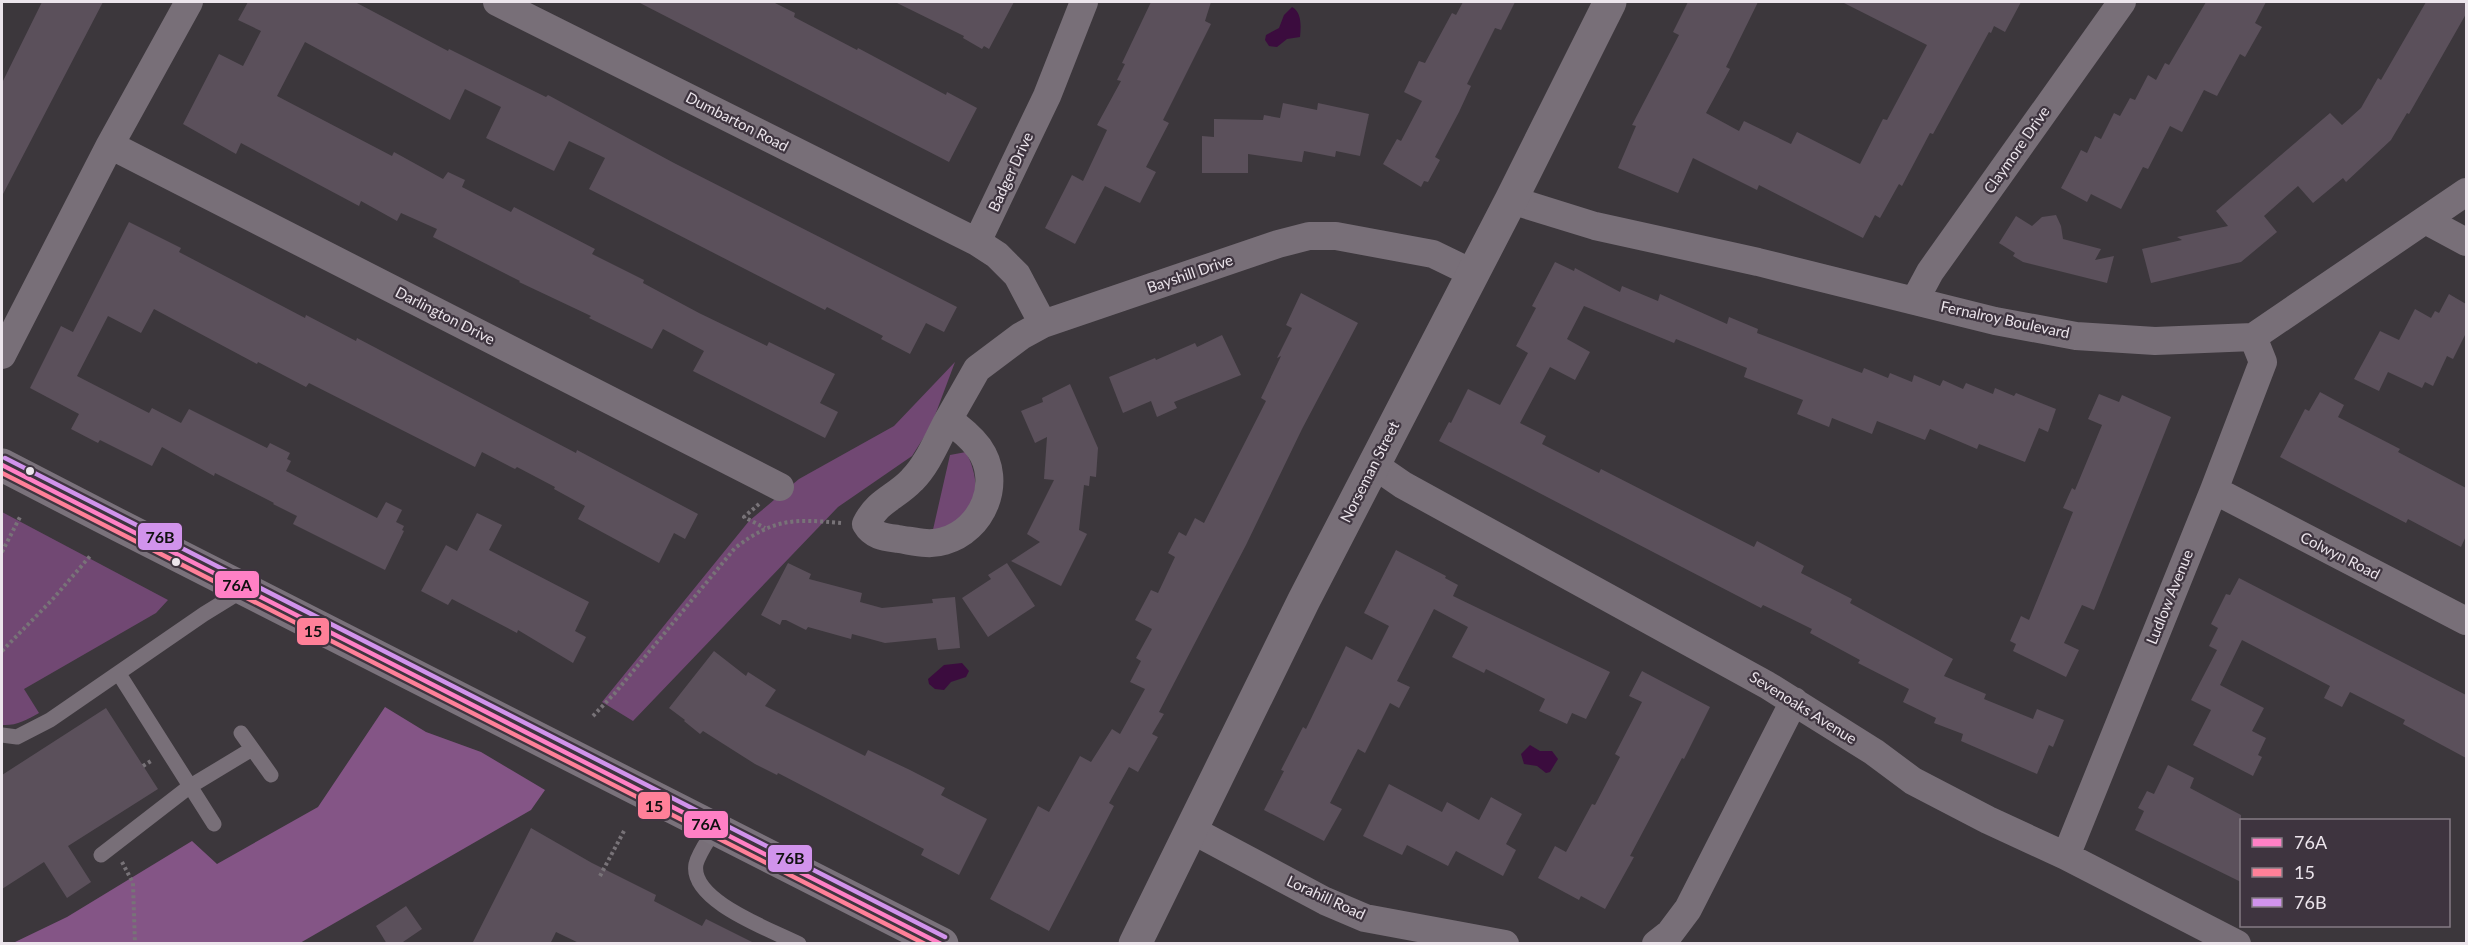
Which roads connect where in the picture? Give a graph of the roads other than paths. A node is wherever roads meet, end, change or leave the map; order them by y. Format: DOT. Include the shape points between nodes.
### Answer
graph roads {
  1 [pos="189,2"];
  2 [pos="498,2"];
  3 [pos="1084,2"];
  4 [pos="1610,2"];
  5 [pos="2116,3"];
  6 [pos="110,145"];
  7 [pos="2466,192"];
  8 [pos="1511,200"];
  9 [pos="2427,221"];
  10 [pos="977,242"];
  11 [pos="2466,242"];
  12 [pos="1472,273"];
  13 [pos="1915,300"];
  14 [pos="1043,324"];
  15 [pos="2253,337"];
  16 [pos="2,355"];
  17 [pos="948,420"];
  18 [pos="2,465"];
  19 [pos="1374,465"];
  20 [pos="780,487"];
  21 [pos="2214,490"];
  22 [pos="243,590"];
  23 [pos="2466,621"];
  24 [pos="118,674"];
  25 [pos="1794,701"];
  26 [pos="241,733"];
  27 [pos="2,735"];
  28 [pos="17,737"];
  29 [pos="2,748"];
  30 [pos="252,749"];
  31 [pos="271,775"];
  32 [pos="189,787"];
  33 [pos="214,824"];
  34 [pos="716,827"];
  35 [pos="1192,830"];
  36 [pos="106,851"];
  37 [pos="2066,856"];
  38 [pos="799,944"];
  39 [pos="942,944"];
  40 [pos="1135,944"];
  41 [pos="1505,944"];
  42 [pos="1656,944"];
  43 [pos="2236,944"];
  1 -- 6 [label="street"];
  2 -- 10 [label="street, Dumbarton Road"];
  3 -- 10 [label="street, Badger Drive" via="1047,96"];
  4 -- 8 [label="street, Norseman Street"];
  5 -- 13 [label="street, Claymore Drive" via="1930,272"];
  6 -- 16 [label="street"];
  6 -- 20 [label="street, Darlington Drive"];
  7 -- 9 [label="street"];
  8 -- 12 [label="street, Norseman Street"];
  8 -- 13 [label="street, Fernalroy Boulevard" via="1595,226"];
  9 -- 11 [label="street"];
  9 -- 15 [label="street"];
  10 -- 14 [label="street" via="1017,275"];
  12 -- 14 [label="street, Bayshill Drive" via="1433,254 1336,236 1309,236"];
  12 -- 19 [label="street, Norseman Street"];
  13 -- 15 [label="street, Fernalroy Boulevard" via="1995,321 2076,336 2155,341"];
  14 -- 17 [label="street, Bayshill Drive" via="977,369"];
  15 -- 21 [label="street, Ludlow Avenue" via="2263,362"];
  17 -- 17 [label="street, Bayshill Drive" via="980,450 987,465 986,503 976,520 960,535 942,542 883,537 871,532 866,524 872,512 912,480"];
  18 -- 22 [label="main road"];
  19 -- 25 [label="street, Sevenoaks Avenue" via="1403,485"];
  19 -- 35 [label="street, Norseman Street"];
  21 -- 23 [label="street, Colwyn Road"];
  21 -- 37 [label="street, Ludlow Avenue"];
  22 -- 24 [label="lane"];
  22 -- 34 [label="main road"];
  24 -- 28 [label="lane" via="50,720"];
  24 -- 32 [label="lane"];
  25 -- 37 [label="street, Sevenoaks Avenue" via="1913,781"];
  25 -- 42 [label="street" via="1688,909"];
  26 -- 30 [label="lane"];
  27 -- 28 [label="lane"];
  28 -- 29 [label="lane"];
  30 -- 31 [label="lane"];
  30 -- 32 [label="lane"];
  32 -- 33 [label="lane"];
  32 -- 36 [label="lane"];
  34 -- 38 [label="lane" via="697,862 700,886 724,907"];
  34 -- 39 [label="main road"];
  35 -- 40 [label="street, Norseman Street"];
  35 -- 41 [label="street, Lorahill Road" via="1365,918"];
  37 -- 43 [label="street, Sevenoaks Avenue"];
}
